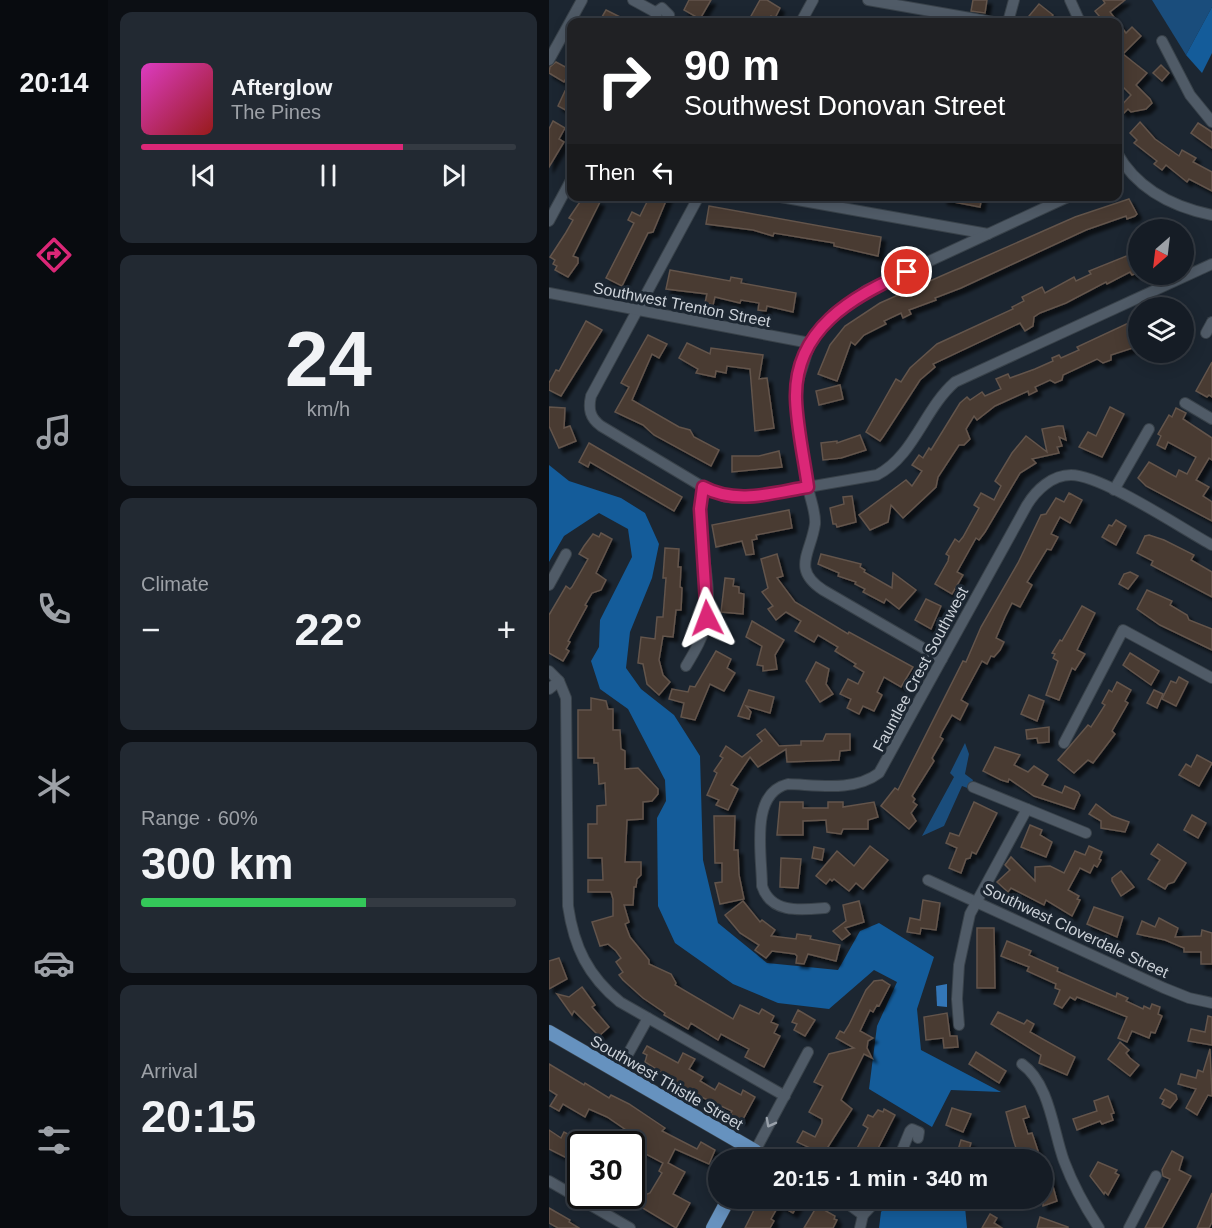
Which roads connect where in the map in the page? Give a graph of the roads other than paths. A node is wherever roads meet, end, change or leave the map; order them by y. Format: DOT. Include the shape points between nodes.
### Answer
graph roads {
  1 [pos="582,0"];
  2 [pos="633,0"];
  3 [pos="813,0"];
  4 [pos="868,0"];
  5 [pos="1014,0"];
  6 [pos="1070,0"];
  7 [pos="664,17"];
  8 [pos="572,18"];
  9 [pos="803,18"];
  10 [pos="970,18"];
  11 [pos="1009,18"];
  12 [pos="1078,18"];
  13 [pos="567,27"];
  14 [pos="1162,41"];
  15 [pos="549,60"];
  16 [pos="1212,122"];
  17 [pos="1123,172"];
  18 [pos="567,187"];
  19 [pos="696,201"];
  20 [pos="802,201"];
  21 [pos="1060,201"];
  22 [pos="1209,215"];
  23 [pos="549,221"];
  24 [pos="989,235"];
  25 [pos="1212,264"];
  26 [pos="549,293"];
  27 [pos="638,312"];
  28 [pos="1212,322"];
  29 [pos="1206,333"];
  30 [pos="810,343"];
  31 [pos="1185,403"];
  32 [pos="1212,418"];
  33 [pos="1149,429"];
  34 [pos="703,487"];
  35 [pos="808,487"];
  36 [pos="1114,490"];
  37 [pos="1212,545"];
  38 [pos="566,554"];
  39 [pos="549,585"];
  40 [pos="942,659"];
  41 [pos="686,666"];
  42 [pos="549,671"];
  43 [pos="1212,678"];
  44 [pos="559,681"];
  45 [pos="549,689"];
  46 [pos="1063,743"];
  47 [pos="973,787"];
  48 [pos="1027,809"];
  49 [pos="1086,833"];
  50 [pos="928,880"];
  51 [pos="977,901"];
  52 [pos="825,908"];
  53 [pos="1212,1003"];
  54 [pos="648,1018"];
  55 [pos="959,1025"];
  56 [pos="549,1032"];
  57 [pos="808,1052"];
  58 [pos="1022,1064"];
  59 [pos="618,1072"];
  60 [pos="785,1096"];
  61 [pos="918,1138"];
  62 [pos="742,1149"];
  63 [pos="755,1149"];
  64 [pos="903,1149"];
  65 [pos="1156,1176"];
  66 [pos="549,1181"];
  67 [pos="723,1209"];
  68 [pos="855,1209"];
  69 [pos="869,1209"];
  70 [pos="863,1215"];
  71 [pos="625,1227"];
  72 [pos="713,1228"];
  73 [pos="860,1228"];
  74 [pos="1099,1228"];
  75 [pos="1129,1228"];
  1 -- 8 [label="street"];
  2 -- 7 [label="street"];
  3 -- 9 [label="street"];
  4 -- 10 [label="street"];
  5 -- 11 [label="street"];
  6 -- 12 [label="street"];
  13 -- 15 [label="street"];
  14 -- 16 [label="street" via="1190,94"];
  17 -- 22 [label="street" via="1157,195"];
  18 -- 23 [label="street"];
  19 -- 27 [label="street"];
  20 -- 24 [label="street"];
  21 -- 24 [label="street"];
  24 -- 30 [label="street" via="867,290 833,314"];
  25 -- 35 [label="street" via="955,382 899,459 885,471"];
  26 -- 27 [label="street, Southwest Trenton Street"];
  27 -- 30 [label="street, Southwest Trenton Street"];
  27 -- 34 [label="street" via="591,396 589,410 595,422"];
  28 -- 29 [label="street"];
  30 -- 35 [label="street" via="800,369 796,399"];
  31 -- 32 [label="street"];
  33 -- 36 [label="street"];
  34 -- 35 [label="street" via="744,498"];
  34 -- 41 [label="street" via="700,509 707,618"];
  35 -- 40 [label="street" via="815,516 805,564 808,579"];
  36 -- 37 [label="street"];
  36 -- 40 [label="street, Fauntlee Crest Southwest" via="1088,478 1069,475 1048,482 1032,497"];
  38 -- 39 [label="street"];
  40 -- 52 [label="street, Fauntlee Crest Southwest" via="879,773 852,785 780,786 762,807 764,894 782,908"];
  42 -- 44 [label="street"];
  43 -- 46 [label="street" via="1123,630"];
  44 -- 45 [label="street"];
  44 -- 54 [label="street" via="567,710 571,929 595,978 620,1002"];
  47 -- 48 [label="street"];
  48 -- 49 [label="street"];
  48 -- 51 [label="street"];
  50 -- 51 [label="street, Southwest Cloverdale Street"];
  51 -- 53 [label="street, Southwest Cloverdale Street" via="1164,988"];
  51 -- 55 [label="street" via="970,914 959,965"];
  54 -- 59 [label="street"];
  54 -- 60 [label="street"];
  56 -- 59 [label="main road, Southwest Thistle Street"];
  57 -- 60 [label="street"];
  58 -- 74 [label="street" via="1040,1084 1065,1162 1083,1204"];
  59 -- 62 [label="main road, Southwest Thistle Street"];
  60 -- 63 [label="street, one-way"];
  61 -- 64 [label="street" via="919,1132 910,1131"];
  65 -- 75 [label="street"];
  66 -- 71 [label="street"];
  67 -- 72 [label="main road"];
  68 -- 70 [label="street"];
  69 -- 70 [label="street"];
  70 -- 73 [label="street"];
}
